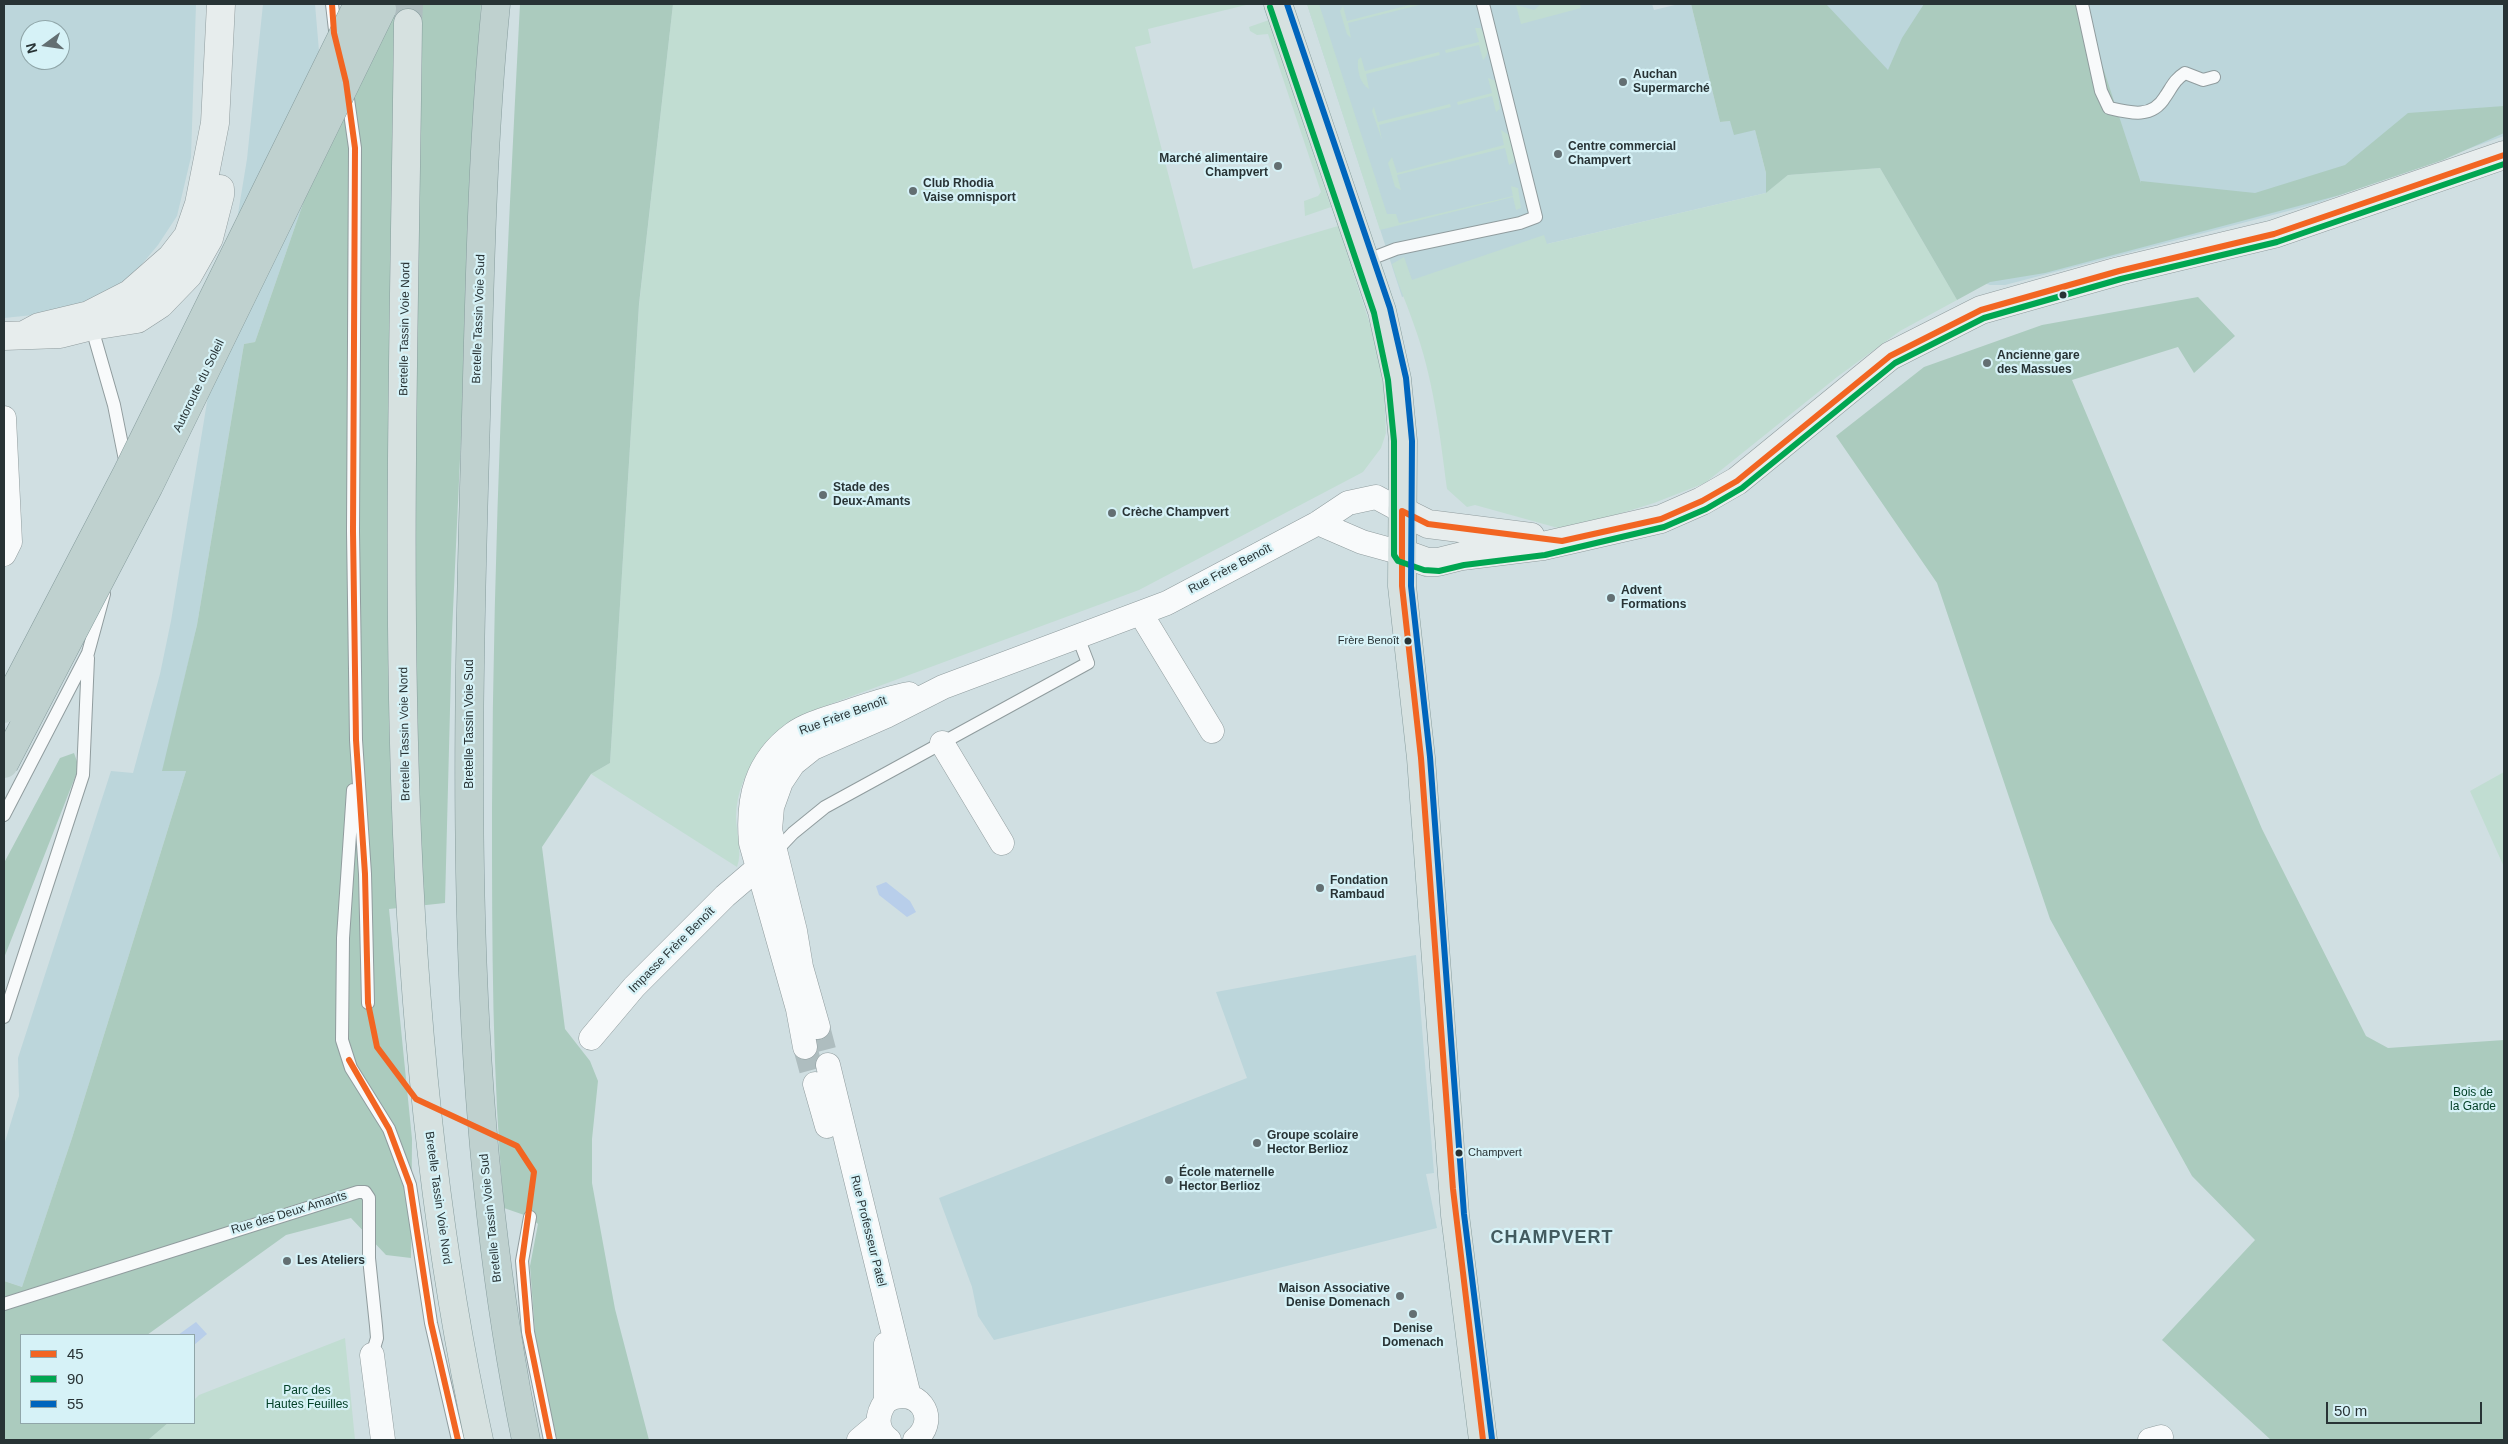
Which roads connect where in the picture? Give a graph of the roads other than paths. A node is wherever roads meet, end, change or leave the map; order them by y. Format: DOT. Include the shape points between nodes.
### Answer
graph roads {
  1 [pos="221,4"];
  2 [pos="332,4"];
  3 [pos="496,4"];
  4 [pos="1278,4"];
  5 [pos="1483,4"];
  6 [pos="2082,4"];
  7 [pos="375,6"];
  8 [pos="408,23"];
  9 [pos="2214,77"];
  10 [pos="2504,155"];
  11 [pos="1365,261"];
  12 [pos="90,321"];
  13 [pos="15,335"];
  14 [pos="4,418"];
  15 [pos="1402,511"];
  16 [pos="1318,522"];
  17 [pos="1562,541"];
  18 [pos="1402,553"];
  19 [pos="4,554"];
  20 [pos="1141,614"];
  21 [pos="1078,637"];
  22 [pos="88,654"];
  23 [pos="4,709"];
  24 [pos="1212,731"];
  25 [pos="356,740"];
  26 [pos="942,743"];
  27 [pos="4,764"];
  28 [pos="4,815"];
  29 [pos="1002,843"];
  30 [pos="766,861"];
  31 [pos="368,1003"];
  32 [pos="4,1017"];
  33 [pos="818,1028"];
  34 [pos="591,1038"];
  35 [pos="805,1047"];
  36 [pos="828,1065"];
  37 [pos="815,1084"];
  38 [pos="530,1217"];
  39 [pos="4,1304"];
  40 [pos="372,1355"];
  41 [pos="909,1396"];
  42 [pos="886,1401"];
  43 [pos="884,1432"];
  44 [pos="927,1437"];
  45 [pos="384,1440"];
  46 [pos="458,1440"];
  47 [pos="479,1440"];
  48 [pos="526,1440"];
  49 [pos="550,1440"];
  50 [pos="859,1440"];
  51 [pos="1484,1440"];
  1 -- 12 [label="street" via="215,122 200,204 188,236 171,258 130,294"];
  2 -- 25 [label="lane" via="334,33 346,82 355,148 353,531"];
  3 -- 48 [label="highway, Bretelle Tassin Voie Sud" via="483,194 470,644 471,935 476,1054 495,1262 506,1341"];
  4 -- 11 [label="main road"];
  5 -- 11 [label="lane" via="1536,217 1396,249"];
  6 -- 9 [label="lane" via="2101,91 2109,108 2132,114 2148,112 2160,105 2174,81 2185,74 2203,80"];
  7 -- 23 [label="highway, Autoroute du Soleil, bridge"];
  7 -- 27 [label="highway, Autoroute du Soleil, bridge" via="149,486"];
  8 -- 47 [label="main road, Bretelle Tassin Voie Nord" via="403,642 409,883 438,1212"];
  10 -- 17 [label="street" via="2274,234 2119,271 1981,310 1890,356 1736,481 1702,501 1662,519"];
  11 -- 15 [label="main road" via="1382,311 1397,379 1403,442"];
  12 -- 13 [label="street" via="60,334"];
  12 -- 22 [label="lane" via="114,405 132,492"];
  14 -- 19 [label="street" via="10,542"];
  15 -- 16 [label="street, Rue Frère Benoît" via="1376,497 1365,498 1348,503"];
  15 -- 17 [label="street" via="1428,524"];
  15 -- 18 [label="main road"];
  16 -- 18 [label="street" via="1362,542"];
  16 -- 20 [label="street, Rue Frère Benoît"];
  17 -- 18 [label="street" via="1438,562 1427,562"];
  18 -- 51 [label="main road" via="1402,586 1421,758 1454,1198"];
  20 -- 21 [label="street, Rue Frère Benoît"];
  20 -- 24 [label="street"];
  21 -- 26 [label="lane" via="1088,663"];
  21 -- 30 [label="street, Rue Frère Benoît" via="943,686 888,698 794,733 775,751 758,777 751,798 751,843"];
  22 -- 28 [label="lane"];
  22 -- 32 [label="lane" via="83,774"];
  25 -- 31 [label="lane" via="365,874"];
  25 -- 46 [label="lane" via="343,938 342,1040 352,1068 389,1129 410,1185 431,1323"];
  26 -- 29 [label="street"];
  26 -- 30 [label="lane" via="826,807 793,833"];
  30 -- 33 [label="street" via="795,931 810,1006"];
  30 -- 34 [label="street, Impasse Frère Benoît" via="725,896 634,987"];
  30 -- 35 [label="street"];
  36 -- 41 [label="street, Rue Professeur Patel"];
  37 -- 42 [label="street, Rue Professeur Patel" via="882,1322 886,1343"];
  38 -- 49 [label="lane" via="522,1261 528,1332"];
  39 -- 40 [label="lane, Rue des Deux Amants" via="365,1192 369,1198 369,1258 377,1338"];
  40 -- 45 [label="street, Rue des Deux Amants"];
  41 -- 42 [label="street"];
  41 -- 44 [label="street" via="922,1406"];
  42 -- 43 [label="street, Rue Professeur Patel" via="878,1415"];
  43 -- 50 [label="street"];
}
